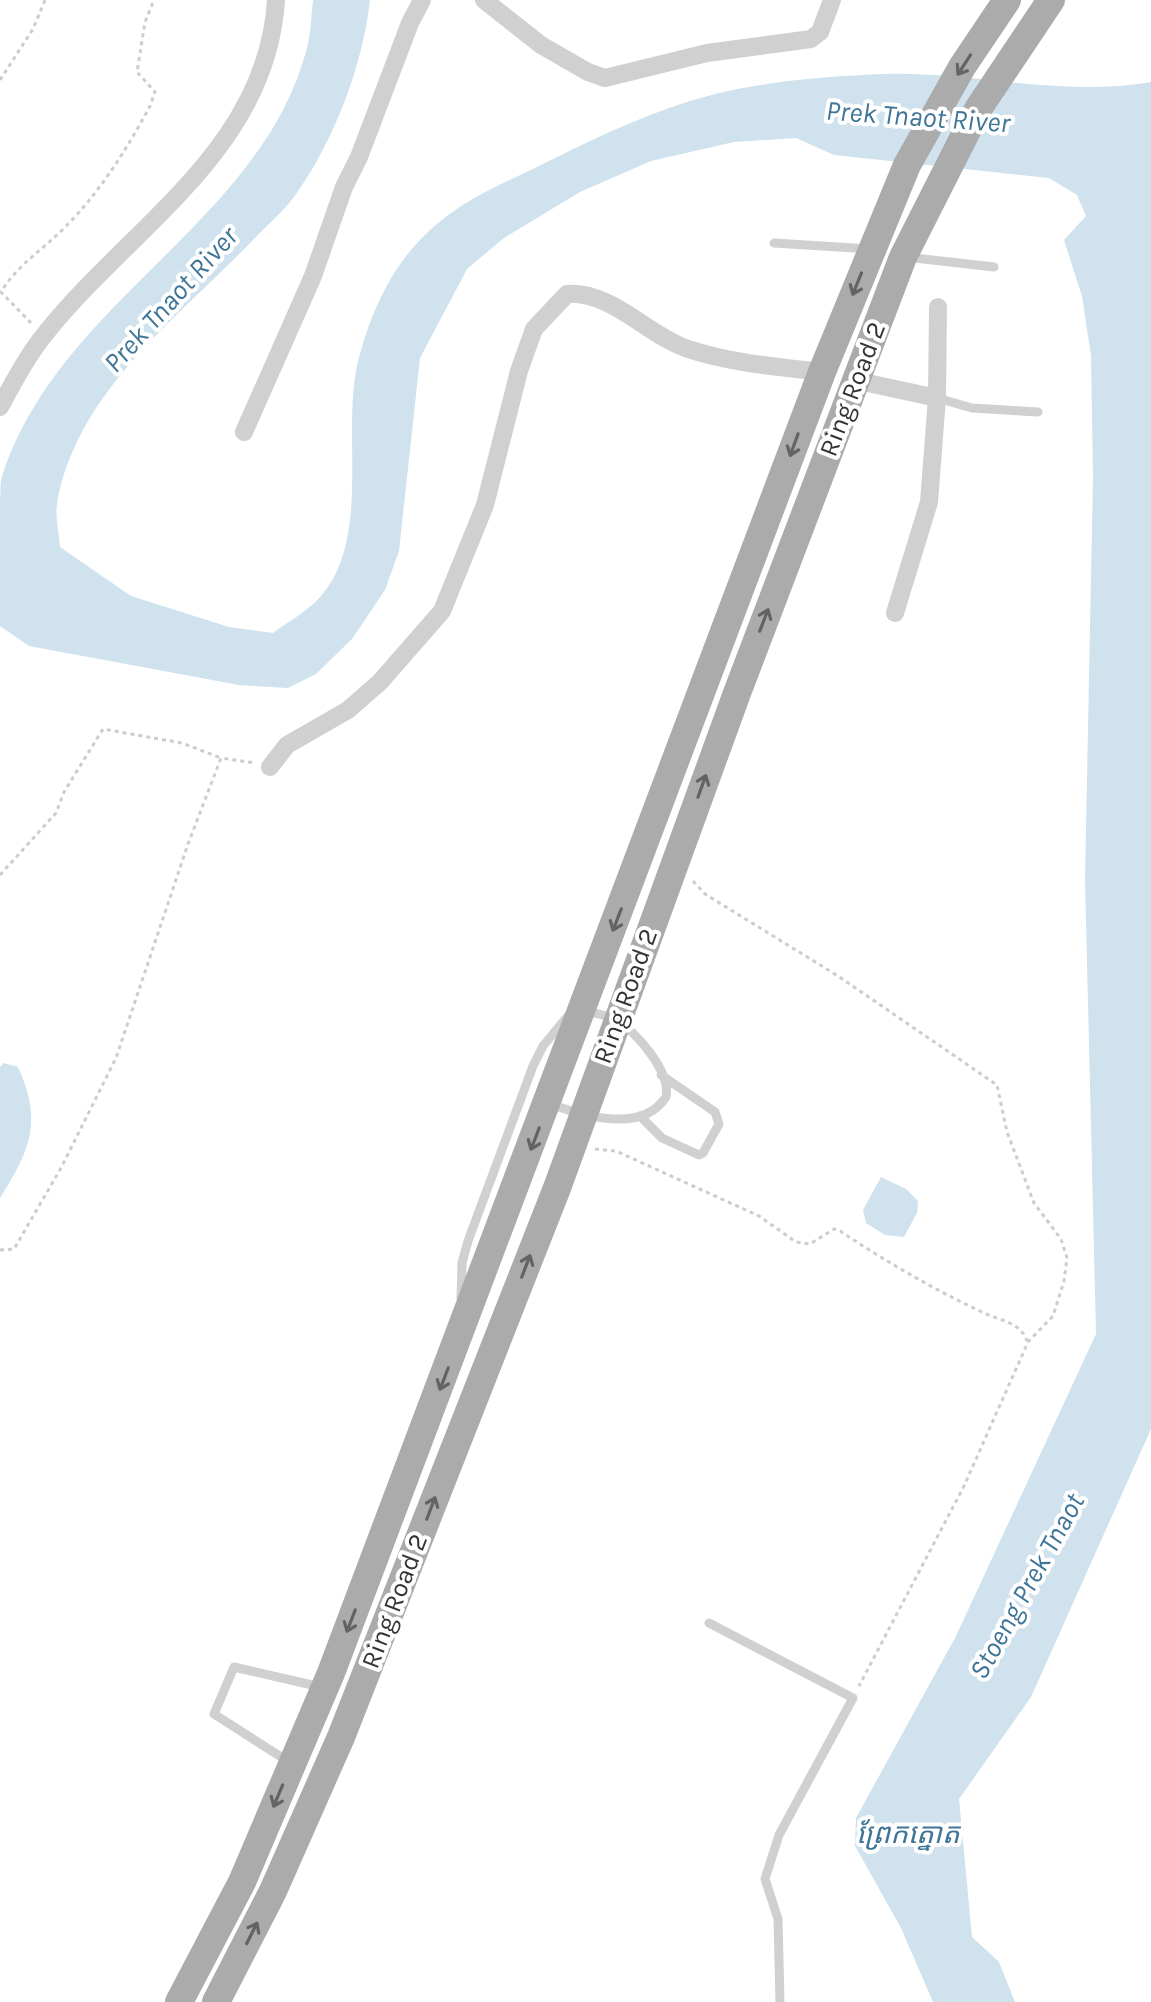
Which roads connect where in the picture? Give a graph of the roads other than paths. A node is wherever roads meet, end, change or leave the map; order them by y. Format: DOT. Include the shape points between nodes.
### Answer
graph roads {
  1 [pos="276,0"];
  2 [pos="422,0"];
  3 [pos="484,0"];
  4 [pos="832,0"];
  5 [pos="1007,0"];
  6 [pos="1046,7"];
  7 [pos="774,243"];
  8 [pos="871,249"];
  9 [pos="903,257"];
  10 [pos="994,267"];
  11 [pos="938,307"];
  12 [pos="822,372"];
  13 [pos="854,380"];
  14 [pos="937,398"];
  15 [pos="0,407"];
  16 [pos="1038,412"];
  17 [pos="244,432"];
  18 [pos="895,613"];
  19 [pos="706,682"];
  20 [pos="737,693"];
  21 [pos="270,767"];
  22 [pos="586,1000"];
  23 [pos="615,1020"];
  24 [pos="661,1075"];
  25 [pos="548,1103"];
  26 [pos="582,1116"];
  27 [pos="640,1116"];
  28 [pos="521,1175"];
  29 [pos="557,1188"];
  30 [pos="459,1337"];
  31 [pos="709,1623"];
  32 [pos="325,1688"];
  33 [pos="292,1764"];
  34 [pos="179,2002"];
  35 [pos="216,2002"];
  36 [pos="780,2002"];
  1 -- 15 [label="street" via="271,45 226,138 202,172 44,335"];
  2 -- 17 [label="street" via="313,276"];
  3 -- 4 [label="street" via="541,45 605,78 707,53 811,39 820,32"];
  5 -- 8 [label="main road, Ring Road 2, one-way" via="923,133"];
  6 -- 9 [label="main road, Ring Road 2" via="978,109"];
  7 -- 8 [label="lane"];
  8 -- 12 [label="main road, Ring Road 2, one-way"];
  9 -- 10 [label="lane"];
  9 -- 13 [label="main road, Ring Road 2"];
  11 -- 14 [label="street"];
  12 -- 19 [label="main road, Ring Road 2, one-way"];
  12 -- 21 [label="street" via="763,366 686,348 587,293 567,294 534,329 485,505 442,611 380,682 348,710 287,745"];
  13 -- 14 [label="street"];
  20 -- 13 [label="main road, Ring Road 2, one-way"];
  14 -- 16 [label="lane" via="972,408"];
  14 -- 18 [label="street" via="929,502"];
  19 -- 20 [label="main road"];
  19 -- 22 [label="main road, Ring Road 2, one-way"];
  23 -- 20 [label="main road, Ring Road 2, one-way"];
  22 -- 23 [label="lane"];
  22 -- 25 [label="main road, Ring Road 2"];
  22 -- 30 [label="lane" via="543,1046 533,1066 468,1241"];
  23 -- 24 [label="lane" via="646,1048"];
  23 -- 26 [label="main road, Ring Road 2"];
  24 -- 27 [label="lane" via="666,1097 654,1111"];
  24 -- 27 [label="lane" via="715,1112 719,1124 699,1155 662,1138"];
  25 -- 26 [label="lane"];
  25 -- 28 [label="main road, Ring Road 2, one-way"];
  26 -- 27 [label="lane"];
  26 -- 29 [label="main road, Ring Road 2"];
  28 -- 29 [label="main road"];
  28 -- 30 [label="main road, Ring Road 2"];
  35 -- 29 [label="main road, Ring Road 2, one-way" via="273,1891 341,1737"];
  30 -- 32 [label="main road, Ring Road 2, one-way"];
  31 -- 36 [label="lane" via="853,1698 779,1835 765,1879 778,1919"];
  32 -- 33 [label="main road, Ring Road 2"];
  32 -- 33 [label="lane" via="234,1667 214,1714"];
  33 -- 34 [label="main road, Ring Road 2, one-way" via="242,1882"];
}
